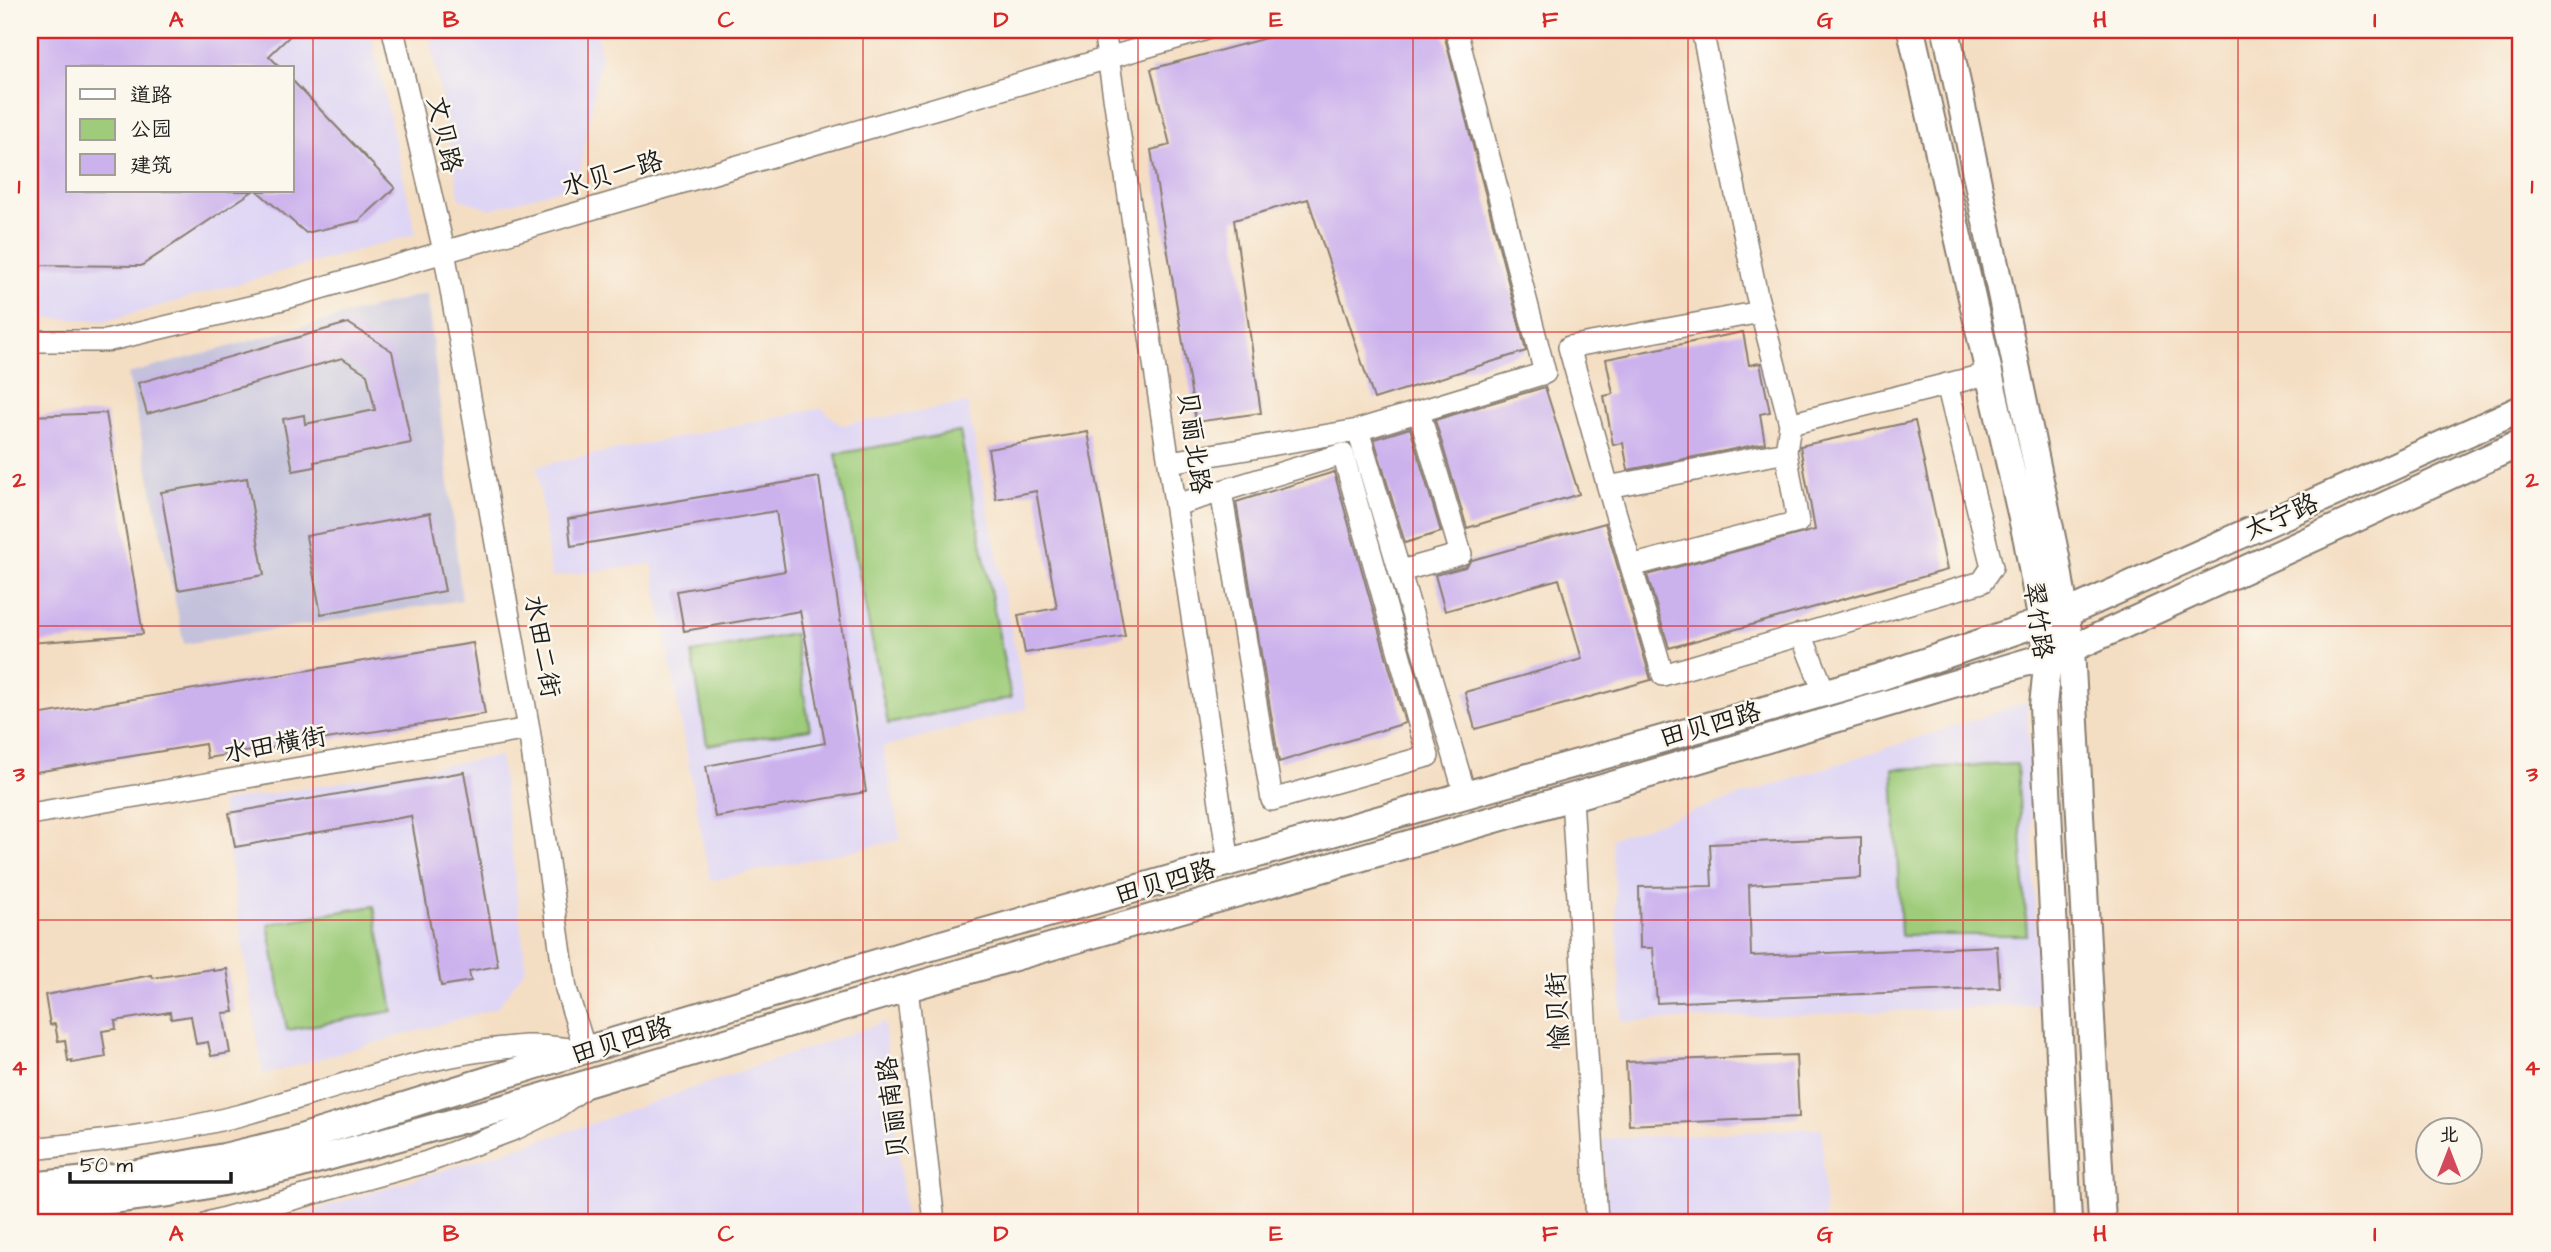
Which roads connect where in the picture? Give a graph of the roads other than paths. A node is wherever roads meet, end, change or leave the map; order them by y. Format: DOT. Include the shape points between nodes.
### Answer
graph roads {
  1 [pos="393,30"];
  2 [pos="1104,30"];
  3 [pos="1204,30"];
  4 [pos="1456,30"];
  5 [pos="1702,30"];
  6 [pos="1911,30"];
  7 [pos="1946,30"];
  8 [pos="1108,58"];
  9 [pos="444,251"];
  10 [pos="1761,312"];
  11 [pos="30,341"];
  12 [pos="1988,374"];
  13 [pos="1947,384"];
  14 [pos="2521,408"];
  15 [pos="1419,412"];
  16 [pos="1790,424"];
  17 [pos="1358,430"];
  18 [pos="2521,443"];
  19 [pos="1786,452"];
  20 [pos="1170,462"];
  21 [pos="1608,487"];
  22 [pos="1222,491"];
  23 [pos="1176,505"];
  24 [pos="1631,566"];
  25 [pos="1401,571"];
  26 [pos="2065,614"];
  27 [pos="2040,622"];
  28 [pos="1801,635"];
  29 [pos="2059,652"];
  30 [pos="1880,677"];
  31 [pos="1824,691"];
  32 [pos="1887,705"];
  33 [pos="529,729"];
  34 [pos="1466,797"];
  35 [pos="1572,797"];
  36 [pos="30,814"];
  37 [pos="1229,863"];
  38 [pos="907,988"];
  39 [pos="585,1050"];
  40 [pos="594,1080"];
  41 [pos="30,1149"];
  42 [pos="295,1153"];
  43 [pos="30,1186"];
  44 [pos="30,1210"];
  45 [pos="210,1222"];
  46 [pos="934,1222"];
  47 [pos="1597,1222"];
  48 [pos="2068,1222"];
  49 [pos="2102,1222"];
  1 -- 9 [label="street, 文贝路"];
  2 -- 8 [label="street, 贝丽北路"];
  3 -- 8 [label="street, 水贝一路"];
  4 -- 15 [label="street" via="1545,373"];
  5 -- 10 [label="street"];
  6 -- 12 [label="main road, 翠竹路"];
  7 -- 26 [label="main road, 翠竹路"];
  8 -- 9 [label="street, 水贝一路"];
  8 -- 20 [label="street, 贝丽北路"];
  9 -- 11 [label="street, 水贝一路" via="283,299 106,341"];
  9 -- 33 [label="street, 水田二街"];
  10 -- 16 [label="street"];
  10 -- 21 [label="street" via="1569,347"];
  12 -- 13 [label="street"];
  12 -- 27 [label="main road, 翠竹路" via="2027,540"];
  13 -- 16 [label="street"];
  13 -- 28 [label="street" via="1992,567 1982,582"];
  14 -- 26 [label="main road, 太宁路"];
  15 -- 17 [label="street"];
  15 -- 25 [label="street" via="1461,554"];
  16 -- 19 [label="street"];
  17 -- 20 [label="street"];
  17 -- 25 [label="street"];
  18 -- 29 [label="main road, 太宁路"];
  19 -- 21 [label="street"];
  19 -- 24 [label="street" via="1798,522"];
  20 -- 23 [label="street, 贝丽北路"];
  21 -- 24 [label="street"];
  22 -- 22 [label="street" via="1343,454 1428,757 1272,800"];
  22 -- 23 [label="street"];
  23 -- 37 [label="street, 贝丽北路"];
  24 -- 28 [label="street" via="1663,675"];
  25 -- 34 [label="street"];
  26 -- 27 [label="main road, 太宁路"];
  26 -- 29 [label="main road, 翠竹路"];
  27 -- 29 [label="main road, 翠竹路"];
  27 -- 30 [label="main road, 田贝四路"];
  28 -- 31 [label="street"];
  29 -- 32 [label="main road, 田贝四路"];
  29 -- 48 [label="main road, 翠竹路" via="2043,706"];
  29 -- 49 [label="main road, 翠竹路"];
  30 -- 31 [label="main road, 田贝四路"];
  30 -- 32 [label="street"];
  31 -- 34 [label="main road, 田贝四路"];
  32 -- 35 [label="main road, 田贝四路"];
  33 -- 36 [label="street, 水田横街"];
  33 -- 39 [label="street, 水田二街" via="566,989"];
  34 -- 37 [label="main road, 田贝四路"];
  35 -- 38 [label="main road, 田贝四路"];
  35 -- 47 [label="street, 愉贝街"];
  37 -- 39 [label="main road, 田贝四路"];
  38 -- 40 [label="main road, 田贝四路"];
  38 -- 46 [label="street, 贝丽南路"];
  39 -- 41 [label="street" via="528,1046 462,1055 182,1129"];
  39 -- 42 [label="main road, 田贝四路"];
  40 -- 42 [label="main road, 田贝四路" via="512,1106"];
  40 -- 45 [label="street" via="552,1111 427,1162"];
  42 -- 43 [label="main road" via="224,1157"];
  42 -- 44 [label="main road" via="169,1193"];
}
